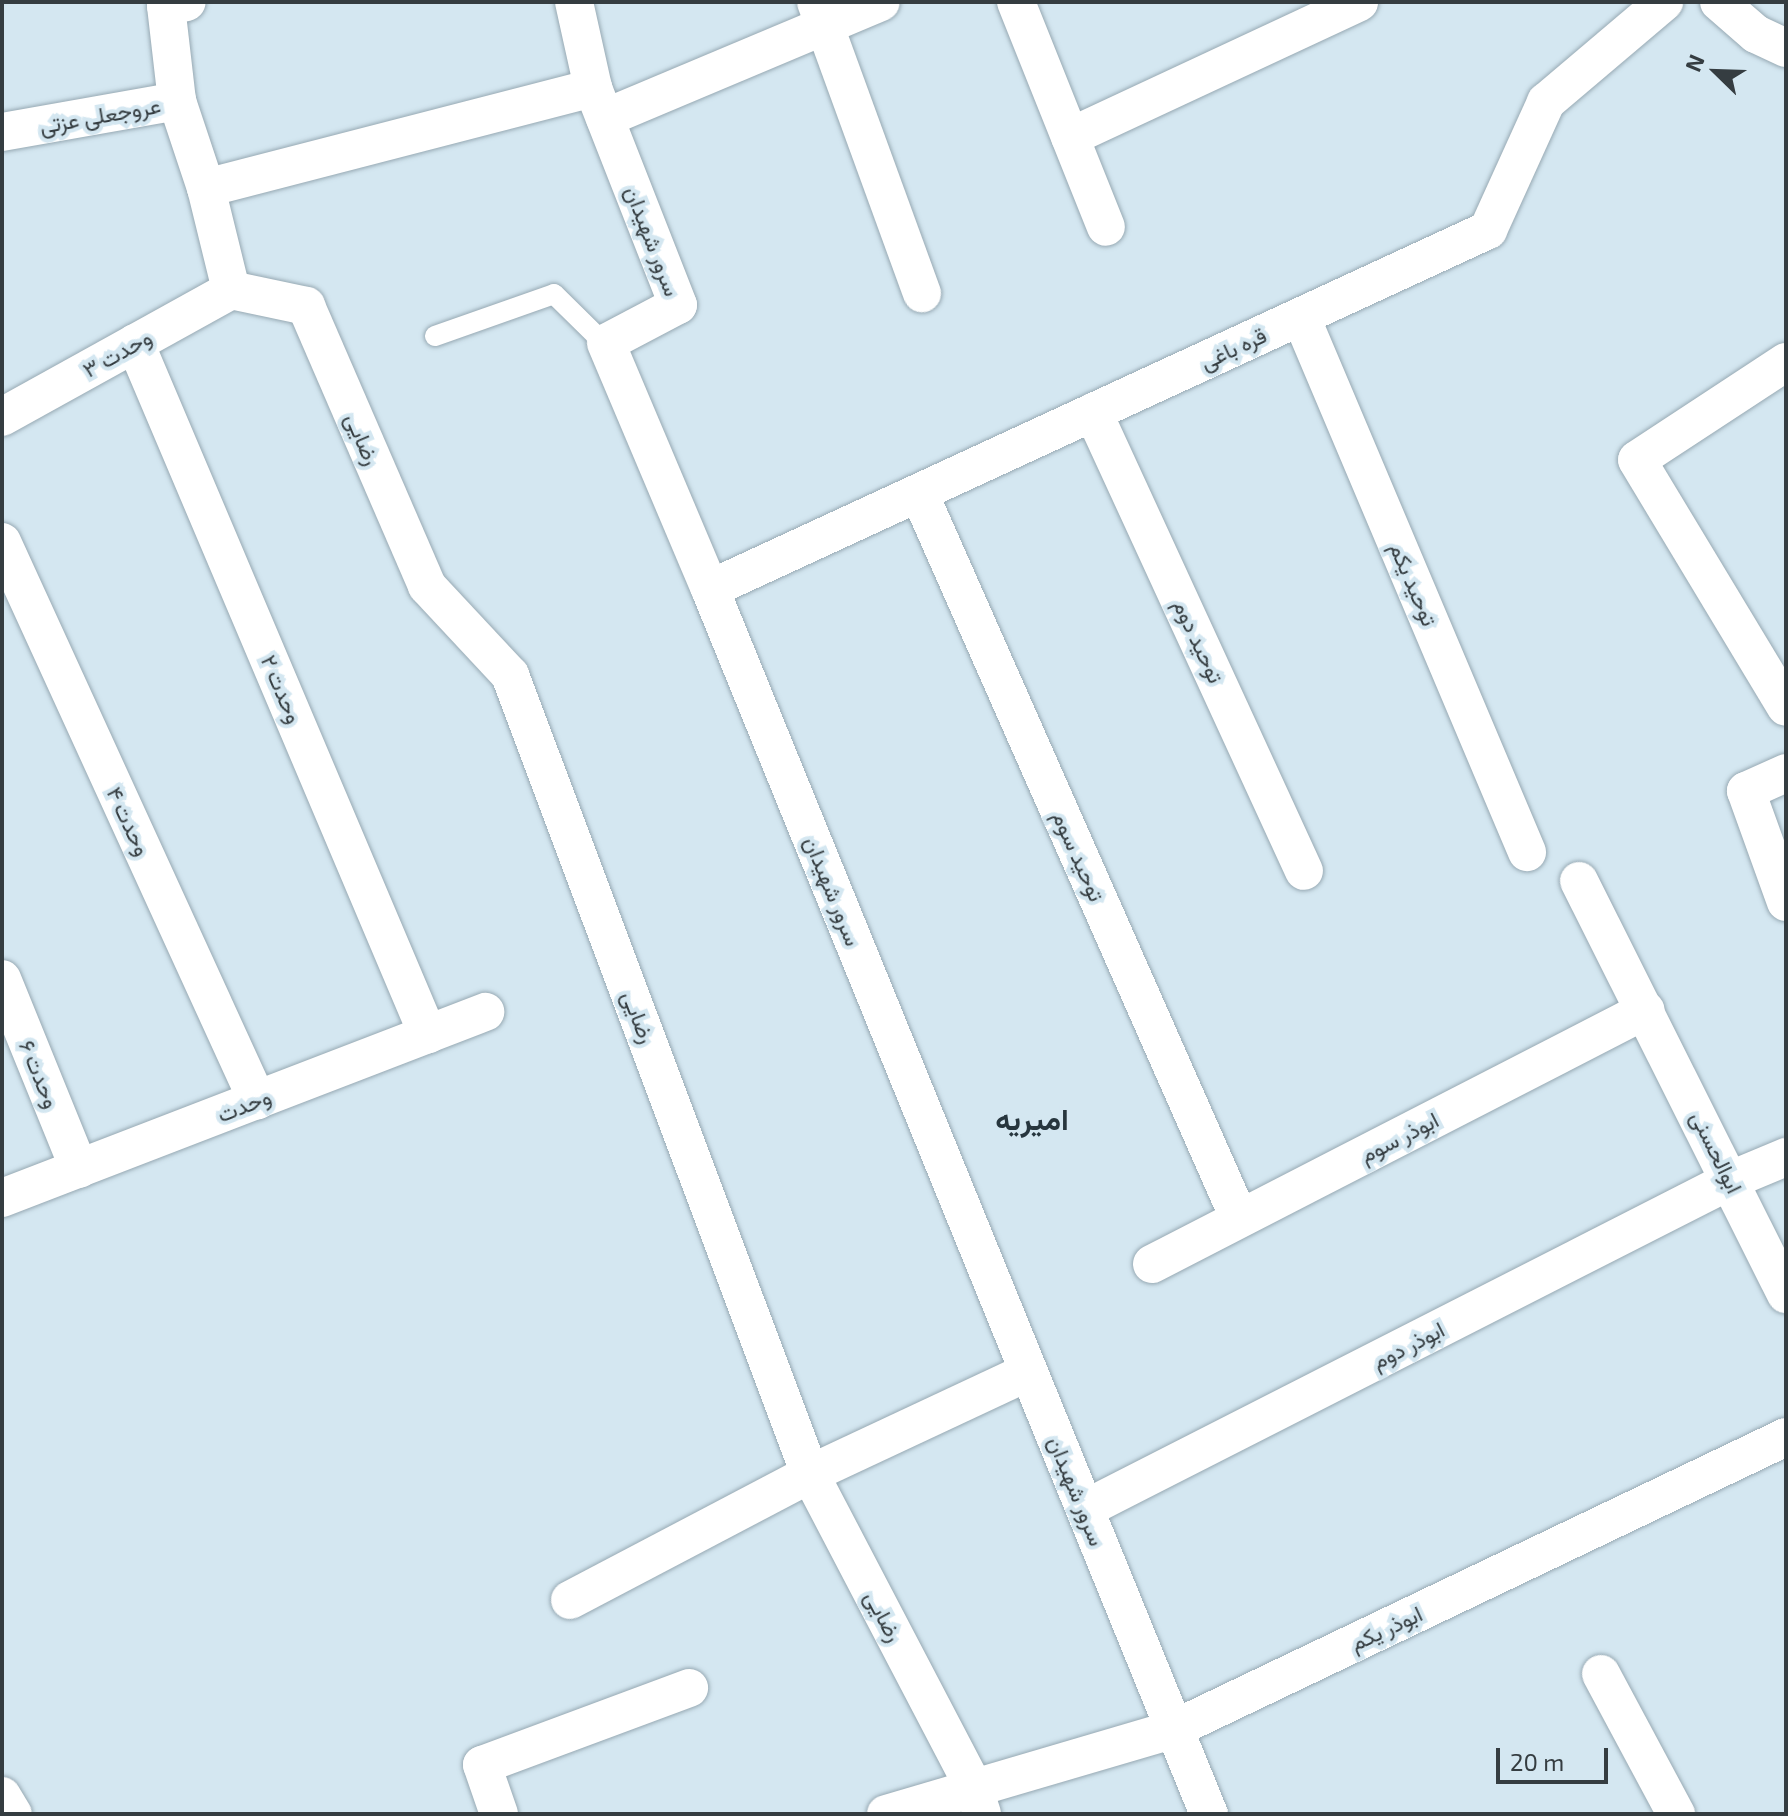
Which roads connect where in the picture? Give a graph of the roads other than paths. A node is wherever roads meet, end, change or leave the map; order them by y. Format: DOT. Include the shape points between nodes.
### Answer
graph roads {
  1 [pos="187,2"];
  2 [pos="574,2"];
  3 [pos="881,2"];
  4 [pos="1016,2"];
  5 [pos="1359,2"];
  6 [pos="1664,2"];
  7 [pos="1719,2"];
  8 [pos="820,14"];
  9 [pos="1776,34"];
  10 [pos="177,101"];
  11 [pos="599,103"];
  12 [pos="2,132"];
  13 [pos="1070,137"];
  14 [pos="206,188"];
  15 [pos="1106,227"];
  16 [pos="231,290"];
  17 [pos="922,293"];
  18 [pos="1301,317"];
  19 [pos="435,336"];
  20 [pos="135,343"];
  21 [pos="608,347"];
  22 [pos="1786,362"];
  23 [pos="1093,412"];
  24 [pos="2,417"];
  25 [pos="919,493"];
  26 [pos="3,545"];
  27 [pos="710,589"];
  28 [pos="1786,707"];
  29 [pos="1786,773"];
  30 [pos="1527,852"];
  31 [pos="1304,871"];
  32 [pos="1579,881"];
  33 [pos="1786,902"];
  34 [pos="2,979"];
  35 [pos="1646,1010"];
  36 [pos="485,1012"];
  37 [pos="428,1035"];
  38 [pos="257,1100"];
  39 [pos="1786,1157"];
  40 [pos="79,1169"];
  41 [pos="1731,1180"];
  42 [pos="2,1198"];
  43 [pos="1239,1218"];
  44 [pos="1152,1264"];
  45 [pos="1786,1294"];
  46 [pos="1028,1372"];
  47 [pos="1786,1437"];
  48 [pos="810,1474"];
  49 [pos="1085,1509"];
  50 [pos="570,1600"];
  51 [pos="1601,1674"];
  52 [pos="689,1688"];
  53 [pos="1174,1729"];
  54 [pos="2,1796"];
  55 [pos="978,1800"];
  56 [pos="13,1814"];
  57 [pos="499,1814"];
  58 [pos="886,1814"];
  59 [pos="1209,1814"];
  60 [pos="1676,1814"];
  1 -- 10 [label="street, عروجعلی عزتی" via="166,6"];
  2 -- 11 [label="street, سرور شهیدان"];
  3 -- 8 [label="street"];
  4 -- 13 [label="street"];
  5 -- 13 [label="street"];
  6 -- 18 [label="street, قره باغی" via="1546,102 1488,230"];
  7 -- 9 [label="street"];
  8 -- 11 [label="street"];
  8 -- 17 [label="street"];
  10 -- 12 [label="street, عروجعلی عزتی"];
  10 -- 14 [label="street"];
  11 -- 14 [label="street"];
  11 -- 21 [label="street, سرور شهیدان" via="678,305 606,343"];
  13 -- 15 [label="street"];
  14 -- 16 [label="street"];
  16 -- 20 [label="street, وحدت ۳"];
  16 -- 48 [label="street, رضایی" via="306,306 427,586 510,675"];
  18 -- 23 [label="street, قره باغی"];
  18 -- 30 [label="street, توحید یکم"];
  19 -- 21 [label="lane" via="554,294"];
  20 -- 24 [label="street, وحدت ۳"];
  20 -- 37 [label="street, وحدت ۲"];
  21 -- 27 [label="street, سرور شهیدان"];
  22 -- 28 [label="street" via="1637,460"];
  23 -- 25 [label="street, قره باغی"];
  23 -- 31 [label="street, توحید دوم"];
  25 -- 27 [label="street, قره باغی"];
  25 -- 43 [label="street, توحید سوم"];
  26 -- 38 [label="street, وحدت ۴"];
  27 -- 46 [label="street, سرور شهیدان"];
  29 -- 33 [label="street" via="1746,791"];
  32 -- 35 [label="street"];
  34 -- 40 [label="street, وحدت ۶"];
  35 -- 41 [label="street, ابوالحسنی"];
  35 -- 43 [label="street, ابوذر سوم"];
  36 -- 37 [label="street, وحدت"];
  37 -- 38 [label="street, وحدت"];
  38 -- 40 [label="street, وحدت"];
  39 -- 41 [label="street, ابوذر دوم"];
  40 -- 42 [label="street, وحدت"];
  41 -- 45 [label="street, ابوالحسنی"];
  41 -- 49 [label="street, ابوذر دوم"];
  43 -- 44 [label="street, ابوذر سوم"];
  46 -- 48 [label="street"];
  46 -- 49 [label="street, سرور شهیدان"];
  47 -- 53 [label="street, ابوذر یکم"];
  48 -- 50 [label="street"];
  48 -- 55 [label="street, رضایی"];
  49 -- 53 [label="street, سرور شهیدان"];
  51 -- 60 [label="street"];
  52 -- 57 [label="street" via="482,1765"];
  53 -- 55 [label="street, ابوذر یکم"];
  53 -- 59 [label="street, سرور شهیدان"];
  54 -- 56 [label="street"];
  55 -- 58 [label="street, ابوذر یکم"];
}
